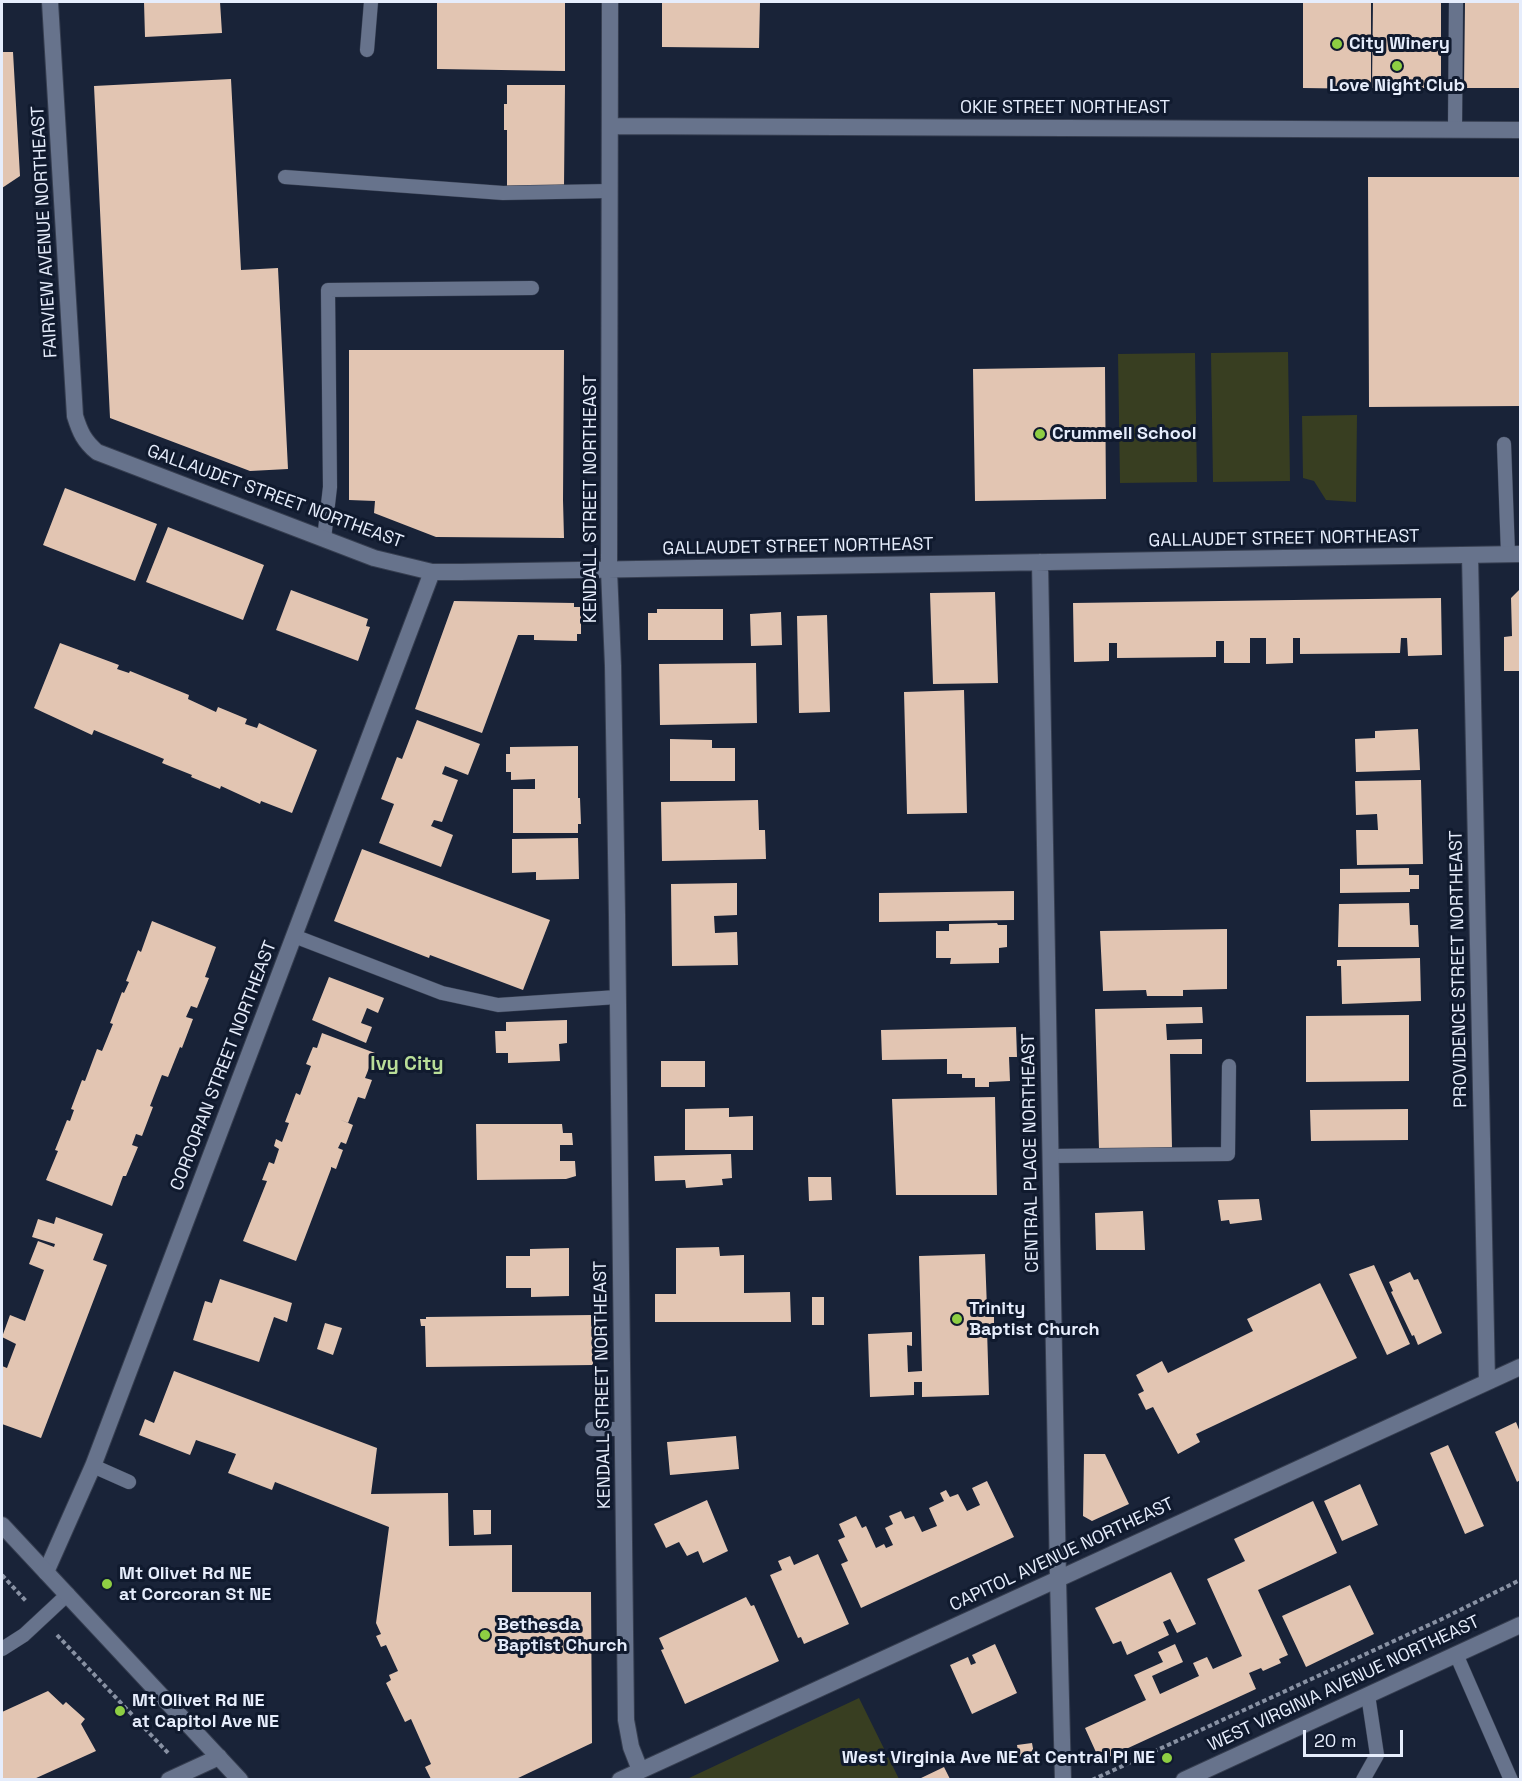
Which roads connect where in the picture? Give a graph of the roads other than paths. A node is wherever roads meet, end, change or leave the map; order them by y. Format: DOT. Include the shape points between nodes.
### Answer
graph roads {
  1 [pos="50,2"];
  2 [pos="371,2"];
  3 [pos="610,2"];
  4 [pos="1456,2"];
  5 [pos="367,50"];
  6 [pos="609,126"];
  7 [pos="1455,129"];
  8 [pos="1521,130"];
  9 [pos="285,177"];
  10 [pos="609,191"];
  11 [pos="532,288"];
  12 [pos="1504,444"];
  13 [pos="98,452"];
  14 [pos="324,539"];
  15 [pos="1514,554"];
  16 [pos="1470,555"];
  17 [pos="1040,562"];
  18 [pos="609,570"];
  19 [pos="432,572"];
  20 [pos="294,936"];
  21 [pos="617,997"];
  22 [pos="1229,1066"];
  23 [pos="1050,1156"];
  24 [pos="1521,1367"];
  25 [pos="1487,1382"];
  26 [pos="592,1429"];
  27 [pos="623,1430"];
  28 [pos="93,1466"];
  29 [pos="129,1482"];
  30 [pos="2,1525"];
  31 [pos="46,1572"];
  32 [pos="1058,1579"];
  33 [pos="68,1594"];
  34 [pos="1521,1625"];
  35 [pos="2,1649"];
  36 [pos="1456,1654"];
  37 [pos="1368,1695"];
  38 [pos="219,1757"];
  39 [pos="640,1770"];
  40 [pos="169,1779"];
  41 [pos="240,1779"];
  42 [pos="620,1779"];
  43 [pos="1063,1779"];
  44 [pos="1184,1779"];
  45 [pos="1363,1779"];
  46 [pos="1511,1779"];
  1 -- 13 [label="street, FAIRVIEW AVENUE NORTHEAST" via="75,416 81,435"];
  2 -- 5 [label="lane"];
  3 -- 6 [label="street, KENDALL STREET NORTHEAST"];
  4 -- 7 [label="lane"];
  6 -- 7 [label="street, OKIE STREET NORTHEAST"];
  6 -- 10 [label="street, KENDALL STREET NORTHEAST"];
  7 -- 8 [label="street, OKIE STREET NORTHEAST"];
  9 -- 10 [label="lane" via="503,193"];
  10 -- 18 [label="street, KENDALL STREET NORTHEAST"];
  11 -- 14 [label="lane" via="328,290 330,487"];
  12 -- 15 [label="lane"];
  13 -- 14 [label="street, GALLAUDET STREET NORTHEAST"];
  14 -- 19 [label="street, GALLAUDET STREET NORTHEAST" via="374,558"];
  15 -- 16 [label="street, GALLAUDET STREET NORTHEAST"];
  16 -- 17 [label="street, GALLAUDET STREET NORTHEAST"];
  16 -- 25 [label="street, PROVIDENCE STREET NORTHEAST"];
  17 -- 18 [label="street, GALLAUDET STREET NORTHEAST"];
  17 -- 23 [label="street, CENTRAL PLACE NORTHEAST"];
  18 -- 19 [label="street, GALLAUDET STREET NORTHEAST"];
  18 -- 21 [label="street, KENDALL STREET NORTHEAST"];
  19 -- 20 [label="street, CORCORAN STREET NORTHEAST"];
  20 -- 21 [label="lane" via="442,993 498,1005"];
  20 -- 28 [label="street, CORCORAN STREET NORTHEAST"];
  21 -- 27 [label="street, KENDALL STREET NORTHEAST"];
  22 -- 23 [label="lane" via="1228,1154"];
  23 -- 32 [label="street, CENTRAL PLACE NORTHEAST"];
  24 -- 25 [label="street, CAPITOL AVENUE NORTHEAST"];
  25 -- 32 [label="street, CAPITOL AVENUE NORTHEAST"];
  26 -- 27 [label="lane"];
  27 -- 39 [label="street, KENDALL STREET NORTHEAST" via="626,1720"];
  28 -- 29 [label="lane"];
  28 -- 31 [label="street, CORCORAN STREET NORTHEAST"];
  30 -- 31 [label="street"];
  31 -- 33 [label="street"];
  32 -- 39 [label="street, CAPITOL AVENUE NORTHEAST"];
  32 -- 43 [label="street, CENTRAL PLACE NORTHEAST"];
  33 -- 35 [label="lane" via="24,1635"];
  33 -- 38 [label="street"];
  34 -- 36 [label="street, WEST VIRGINIA AVENUE NORTHEAST"];
  36 -- 37 [label="street, WEST VIRGINIA AVENUE NORTHEAST"];
  36 -- 46 [label="lane"];
  37 -- 44 [label="street, WEST VIRGINIA AVENUE NORTHEAST"];
  37 -- 45 [label="lane" via="1377,1755"];
  38 -- 40 [label="street"];
  38 -- 41 [label="street"];
  39 -- 42 [label="street, CAPITOL AVENUE NORTHEAST"];
}
